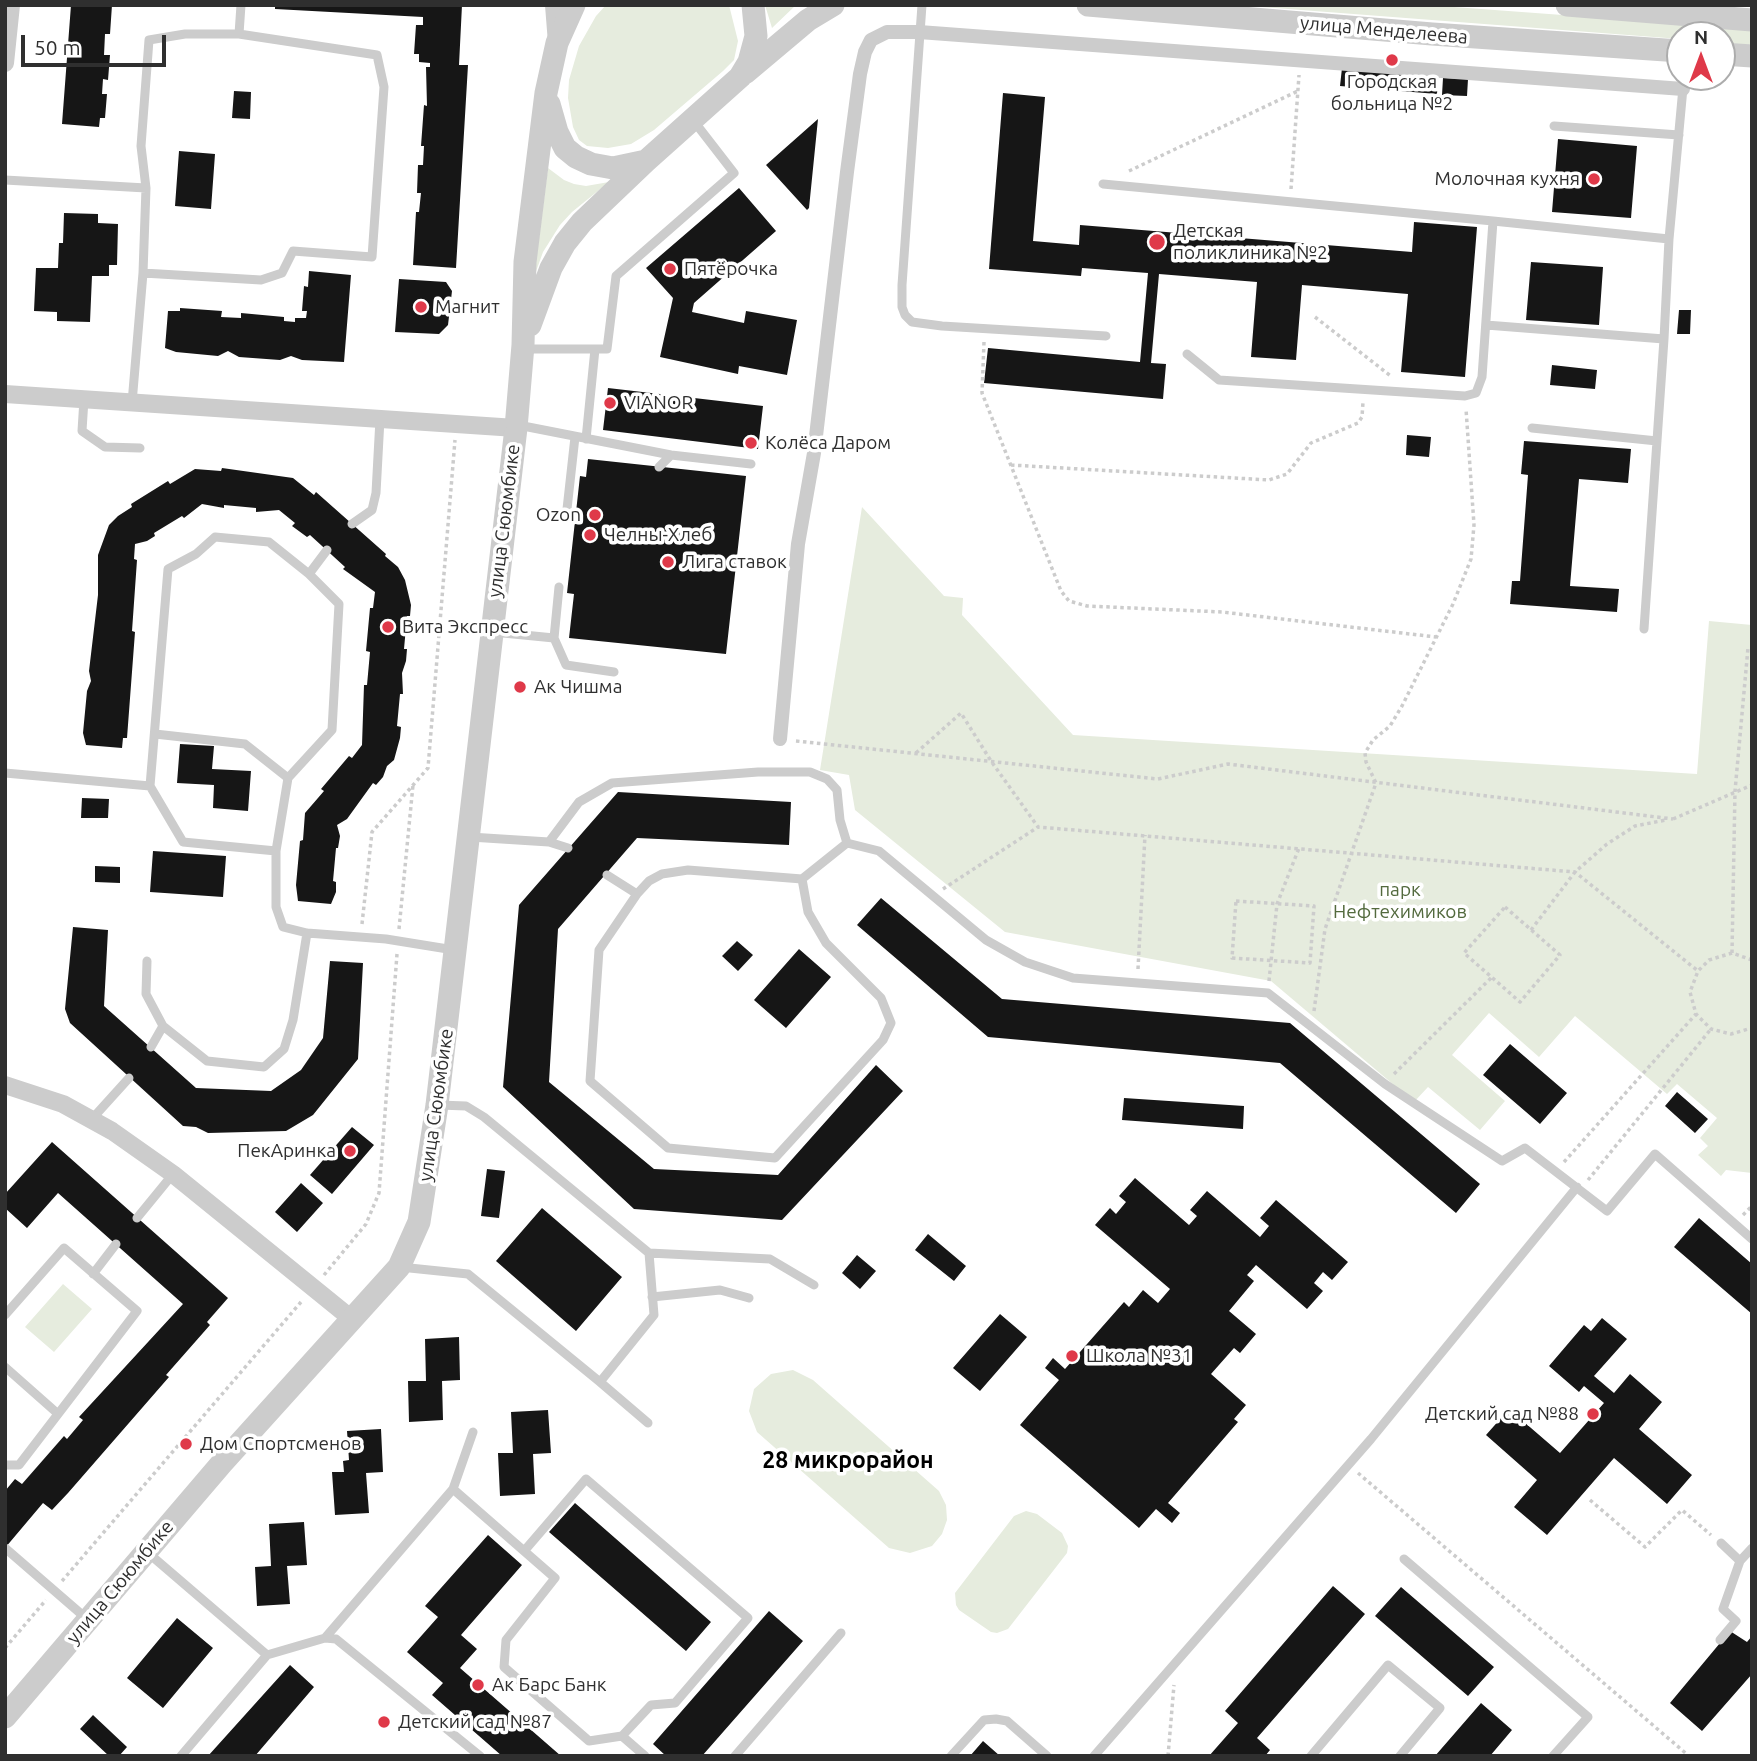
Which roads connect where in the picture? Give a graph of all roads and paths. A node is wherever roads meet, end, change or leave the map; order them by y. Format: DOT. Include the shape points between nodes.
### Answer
graph roads {
  1 [pos="11,5"];
  2 [pos="241,5"];
  3 [pos="554,5"];
  4 [pos="574,5"];
  5 [pos="753,5"];
  6 [pos="833,5"];
  7 [pos="922,5"];
  8 [pos="1088,5"];
  9 [pos="1567,5"];
  10 [pos="1644,8"];
  11 [pos="1752,20"];
  12 [pos="919,32"];
  13 [pos="239,34"];
  14 [pos="556,43"];
  15 [pos="1666,50"];
  16 [pos="1300,62"];
  17 [pos="5,63"];
  18 [pos="740,77"];
  19 [pos="1666,82"];
  20 [pos="1298,91"];
  21 [pos="1683,91"];
  22 [pos="546,93"];
  23 [pos="693,120"];
  24 [pos="1554,126"];
  25 [pos="1679,135"];
  26 [pos="646,161"];
  27 [pos="5,180"];
  28 [pos="1102,184"];
  29 [pos="146,188"];
  30 [pos="1290,202"];
  31 [pos="1493,221"];
  32 [pos="1670,239"];
  33 [pos="143,273"];
  34 [pos="1315,317"];
  35 [pos="1486,325"];
  36 [pos="986,329"];
  37 [pos="1106,336"];
  38 [pos="1664,339"];
  39 [pos="522,347"];
  40 [pos="595,349"];
  41 [pos="1187,354"];
  42 [pos="1364,389"];
  43 [pos="1410,391"];
  44 [pos="5,394"];
  45 [pos="1465,396"];
  46 [pos="84,399"];
  47 [pos="132,403"];
  48 [pos="380,419"];
  49 [pos="456,424"];
  50 [pos="516,427"];
  51 [pos="1532,428"];
  52 [pos="575,437"];
  53 [pos="586,439"];
  54 [pos="1657,441"];
  55 [pos="140,448"];
  56 [pos="671,455"];
  57 [pos="751,464"];
  58 [pos="1011,465"];
  59 [pos="659,467"];
  60 [pos="566,518"];
  61 [pos="352,524"];
  62 [pos="327,550"];
  63 [pos="309,574"];
  64 [pos="559,587"];
  65 [pos="1644,629"];
  66 [pos="491,632"];
  67 [pos="1436,637"];
  68 [pos="554,638"];
  69 [pos="1748,648"];
  70 [pos="614,671"];
  71 [pos="155,734"];
  72 [pos="780,739"];
  73 [pos="916,753"];
  74 [pos="991,761"];
  75 [pos="5,773"];
  76 [pos="288,778"];
  77 [pos="1376,783"];
  78 [pos="1752,785"];
  79 [pos="150,786"];
  80 [pos="1735,791"];
  81 [pos="1672,819"];
  82 [pos="1038,827"];
  83 [pos="1146,835"];
  84 [pos="469,837"];
  85 [pos="549,842"];
  86 [pos="847,843"];
  87 [pos="568,848"];
  88 [pos="1299,848"];
  89 [pos="276,851"];
  90 [pos="1352,853"];
  91 [pos="1575,872"];
  92 [pos="607,874"];
  93 [pos="802,879"];
  94 [pos="636,894"];
  95 [pos="933,896"];
  96 [pos="1277,904"];
  97 [pos="1531,930"];
  98 [pos="307,933"];
  99 [pos="361,937"];
  100 [pos="456,950"];
  101 [pos="1732,953"];
  102 [pos="1752,959"];
  103 [pos="147,961"];
  104 [pos="1272,961"];
  105 [pos="1698,971"];
  106 [pos="1492,977"];
  107 [pos="1137,983"];
  108 [pos="1268,993"];
  109 [pos="1696,1014"];
  110 [pos="163,1026"];
  111 [pos="1312,1028"];
  112 [pos="1752,1028"];
  113 [pos="1712,1029"];
  114 [pos="151,1047"];
  115 [pos="129,1079"];
  116 [pos="1385,1084"];
  117 [pos="5,1085"];
  118 [pos="437,1105"];
  119 [pos="91,1119"];
  120 [pos="1556,1171"];
  121 [pos="173,1174"];
  122 [pos="1578,1188"];
  123 [pos="138,1218"];
  124 [pos="1752,1239"];
  125 [pos="116,1244"];
  126 [pos="649,1253"];
  127 [pos="399,1267"];
  128 [pos="93,1274"];
  129 [pos="814,1285"];
  130 [pos="652,1297"];
  131 [pos="749,1298"];
  132 [pos="5,1315"];
  133 [pos="353,1320"];
  134 [pos="5,1367"];
  135 [pos="600,1382"];
  136 [pos="57,1413"];
  137 [pos="648,1423"];
  138 [pos="473,1432"];
  139 [pos="5,1465"];
  140 [pos="1348,1465"];
  141 [pos="453,1489"];
  142 [pos="1590,1500"];
  143 [pos="1721,1543"];
  144 [pos="5,1548"];
  145 [pos="1752,1548"];
  146 [pos="524,1550"];
  147 [pos="147,1552"];
  148 [pos="1404,1559"];
  149 [pos="1740,1561"];
  150 [pos="88,1620"];
  151 [pos="841,1633"];
  152 [pos="325,1638"];
  153 [pos="1720,1640"];
  154 [pos="267,1655"];
  155 [pos="1165,1674"];
  156 [pos="5,1717"];
  157 [pos="622,1736"];
  158 [pos="181,1756"];
  159 [pos="480,1756"];
  160 [pos="645,1756"];
  161 [pos="735,1756"];
  162 [pos="951,1756"];
  163 [pos="1047,1756"];
  164 [pos="1094,1756"];
  165 [pos="1168,1756"];
  166 [pos="1311,1756"];
  167 [pos="1401,1756"];
  168 [pos="1553,1756"];
  169 [pos="1689,1756"];
  1 -- 17 [label="street"];
  2 -- 13 [label="lane"];
  3 -- 14 [label="street"];
  4 -- 14 [label="street"];
  5 -- 18 [label="street" via="756,36"];
  6 -- 18 [label="street"];
  7 -- 12 [label="lane"];
  8 -- 15 [label="street, улица Менделеева"];
  9 -- 10 [label="street"];
  10 -- 11 [label="street"];
  12 -- 16 [label="street"];
  12 -- 36 [label="lane" via="902,307 912,322"];
  12 -- 72 [label="street" via="887,32 871,40 860,74 813,462 798,544"];
  13 -- 29 [label="lane" via="185,34 149,40 141,146"];
  13 -- 33 [label="lane" via="376,55 384,86 372,257 293,251 282,273 261,280"];
  14 -- 22 [label="street"];
  16 -- 19 [label="street"];
  16 -- 20 [label="path"];
  18 -- 23 [label="street"];
  20 -- 28 [label="path"];
  20 -- 30 [label="path"];
  21 -- 25 [label="lane"];
  22 -- 26 [label="street" via="557,132 570,153 613,168"];
  22 -- 39 [label="street" via="526,262"];
  23 -- 26 [label="street"];
  23 -- 40 [label="lane" via="734,173 615,276 607,349"];
  24 -- 25 [label="lane"];
  25 -- 32 [label="lane"];
  26 -- 39 [label="street" via="565,243"];
  27 -- 29 [label="lane"];
  28 -- 30 [label="lane"];
  29 -- 33 [label="lane"];
  30 -- 31 [label="lane"];
  31 -- 32 [label="lane"];
  31 -- 35 [label="lane"];
  32 -- 38 [label="lane"];
  33 -- 47 [label="lane"];
  34 -- 43 [label="path"];
  35 -- 38 [label="lane"];
  35 -- 45 [label="lane" via="1482,377 1476,393"];
  36 -- 37 [label="lane"];
  36 -- 58 [label="path" via="982,393"];
  38 -- 54 [label="lane"];
  39 -- 40 [label="lane"];
  39 -- 50 [label="street, улица Сююмбике"];
  40 -- 53 [label="lane"];
  41 -- 42 [label="lane" via="1219,380"];
  42 -- 43 [label="lane"];
  42 -- 58 [label="path" via="1358,423 1311,443 1287,474 1269,480"];
  43 -- 45 [label="lane"];
  44 -- 46 [label="street"];
  45 -- 67 [label="path" via="1474,525 1471,559"];
  46 -- 47 [label="street"];
  46 -- 55 [label="lane" via="82,431 105,447"];
  47 -- 48 [label="street"];
  48 -- 49 [label="street"];
  48 -- 61 [label="lane" via="372,510"];
  49 -- 50 [label="street"];
  49 -- 99 [label="path" via="428,768 372,832"];
  50 -- 52 [label="lane"];
  50 -- 66 [label="street, улица Сююмбике"];
  51 -- 54 [label="lane"];
  52 -- 53 [label="lane"];
  52 -- 60 [label="lane"];
  53 -- 56 [label="lane"];
  54 -- 65 [label="lane"];
  56 -- 57 [label="lane"];
  56 -- 59 [label="lane"];
  58 -- 67 [label="path" via="1069,601 1087,606 1222,612"];
  62 -- 63 [label="lane"];
  63 -- 71 [label="lane" via="269,542 215,537 168,569"];
  63 -- 76 [label="lane" via="339,604 332,730"];
  64 -- 68 [label="lane"];
  66 -- 68 [label="lane"];
  66 -- 84 [label="street, улица Сююмбике"];
  67 -- 77 [label="path" via="1390,726 1365,753"];
  68 -- 70 [label="lane" via="566,665"];
  69 -- 80 [label="path"];
  71 -- 76 [label="lane" via="245,744"];
  71 -- 79 [label="lane"];
  72 -- 73 [label="path"];
  73 -- 74 [label="path"];
  73 -- 74 [label="path" via="961,713"];
  74 -- 77 [label="path" via="1158,779 1228,764"];
  74 -- 82 [label="path"];
  75 -- 79 [label="lane"];
  76 -- 89 [label="lane"];
  77 -- 81 [label="path"];
  77 -- 90 [label="path"];
  78 -- 80 [label="path"];
  79 -- 89 [label="lane" via="183,842"];
  80 -- 81 [label="path"];
  80 -- 101 [label="path"];
  81 -- 91 [label="path" via="1635,826"];
  82 -- 83 [label="path"];
  82 -- 95 [label="path"];
  83 -- 88 [label="path"];
  83 -- 107 [label="path"];
  84 -- 85 [label="lane"];
  84 -- 100 [label="street, улица Сююмбике"];
  85 -- 86 [label="lane" via="579,802 612,783 810,772 827,779 837,790"];
  85 -- 87 [label="lane"];
  86 -- 93 [label="lane"];
  86 -- 95 [label="lane" via="879,851"];
  88 -- 90 [label="path"];
  88 -- 96 [label="path"];
  89 -- 98 [label="lane" via="276,907 284,927"];
  90 -- 91 [label="path"];
  90 -- 111 [label="path" via="1325,929"];
  91 -- 97 [label="path"];
  91 -- 105 [label="path"];
  92 -- 94 [label="lane"];
  93 -- 94 [label="lane" via="688,870 663,874"];
  93 -- 94 [label="lane" via="808,912 826,943 881,998 891,1023 883,1040 775,1158 668,1148 590,1081 599,950"];
  95 -- 107 [label="lane" via="986,940 1025,962 1073,978"];
  96 -- 104 [label="path"];
  96 -- 104 [label="path" via="1314,906 1310,963"];
  96 -- 104 [label="path" via="1236,901 1232,958"];
  97 -- 106 [label="path" via="1505,907 1464,953"];
  97 -- 106 [label="path" via="1560,955 1520,1002"];
  98 -- 99 [label="lane"];
  98 -- 110 [label="lane" via="284,1049 264,1068 207,1061"];
  99 -- 100 [label="lane"];
  100 -- 118 [label="street, улица Сююмбике"];
  101 -- 102 [label="path"];
  101 -- 105 [label="path" via="1709,960"];
  103 -- 110 [label="lane" via="146,995"];
  104 -- 108 [label="path"];
  105 -- 109 [label="path" via="1690,992"];
  106 -- 116 [label="path"];
  107 -- 108 [label="lane"];
  108 -- 111 [label="lane"];
  109 -- 113 [label="path"];
  109 -- 120 [label="path"];
  110 -- 114 [label="lane"];
  111 -- 116 [label="lane"];
  112 -- 113 [label="path" via="1731,1034"];
  113 -- 122 [label="path"];
  115 -- 119 [label="lane"];
  116 -- 120 [label="lane" via="1502,1161 1525,1148"];
  117 -- 119 [label="street"];
  118 -- 126 [label="lane" via="466,1106 484,1117"];
  118 -- 127 [label="street, улица Сююмбике" via="419,1222"];
  119 -- 121 [label="street"];
  120 -- 122 [label="lane"];
  121 -- 123 [label="lane"];
  121 -- 133 [label="street"];
  122 -- 124 [label="lane" via="1607,1211 1655,1154"];
  122 -- 140 [label="lane"];
  125 -- 128 [label="lane"];
  126 -- 129 [label="lane" via="770,1259"];
  126 -- 130 [label="lane"];
  127 -- 133 [label="street, улица Сююмбике"];
  127 -- 135 [label="lane" via="468,1274"];
  128 -- 132 [label="lane" via="64,1248"];
  128 -- 136 [label="lane" via="138,1311"];
  130 -- 131 [label="lane" via="720,1290"];
  130 -- 135 [label="lane" via="654,1315"];
  133 -- 147 [label="street, улица Сююмбике"];
  134 -- 136 [label="lane"];
  135 -- 137 [label="lane"];
  136 -- 139 [label="lane" via="19,1465"];
  138 -- 141 [label="lane"];
  140 -- 155 [label="lane"];
  140 -- 169 [label="path"];
  141 -- 146 [label="lane"];
  141 -- 152 [label="lane"];
  142 -- 143 [label="path" via="1646,1547 1682,1510"];
  143 -- 149 [label="lane"];
  144 -- 150 [label="lane"];
  145 -- 149 [label="lane"];
  146 -- 157 [label="lane" via="555,1578 506,1640 504,1667 589,1741"];
  146 -- 157 [label="lane" via="586,1479 748,1618 676,1703 651,1705"];
  147 -- 150 [label="street, улица Сююмбике"];
  147 -- 154 [label="lane"];
  148 -- 168 [label="lane" via="1588,1717"];
  149 -- 153 [label="lane" via="1723,1609 1736,1621"];
  150 -- 156 [label="street, улица Сююмбике"];
  151 -- 161 [label="lane"];
  152 -- 154 [label="lane"];
  152 -- 159 [label="lane" via="336,1639"];
  154 -- 158 [label="lane"];
  155 -- 164 [label="lane"];
  155 -- 165 [label="path" via="1175,1687"];
  157 -- 160 [label="lane"];
  162 -- 163 [label="lane" via="984,1720 996,1719 1007,1721"];
  166 -- 167 [label="lane" via="1388,1665 1440,1708"];
}
